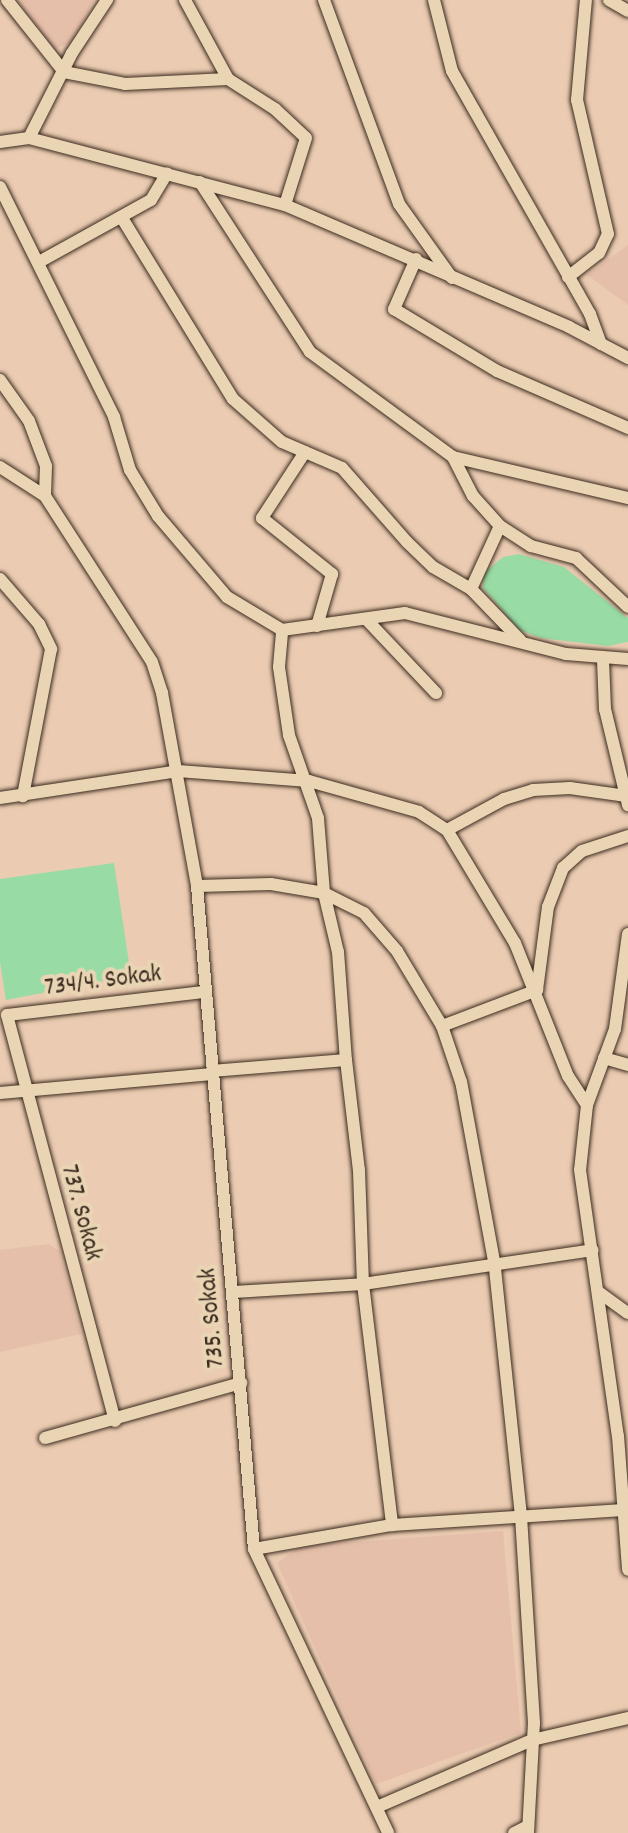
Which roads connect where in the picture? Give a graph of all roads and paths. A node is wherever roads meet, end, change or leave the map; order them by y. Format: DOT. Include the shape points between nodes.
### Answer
graph roads {
  1 [pos="7,0"];
  2 [pos="107,0"];
  3 [pos="185,0"];
  4 [pos="324,0"];
  5 [pos="434,0"];
  6 [pos="586,0"];
  7 [pos="609,0"];
  8 [pos="628,11"];
  9 [pos="64,72"];
  10 [pos="228,79"];
  11 [pos="29,138"];
  12 [pos="0,142"];
  13 [pos="167,173"];
  14 [pos="200,182"];
  15 [pos="0,187"];
  16 [pos="285,205"];
  17 [pos="122,218"];
  18 [pos="416,259"];
  19 [pos="39,262"];
  20 [pos="568,277"];
  21 [pos="454,281"];
  22 [pos="601,344"];
  23 [pos="628,358"];
  24 [pos="0,380"];
  25 [pos="628,428"];
  26 [pos="305,452"];
  27 [pos="453,457"];
  28 [pos="0,467"];
  29 [pos="45,496"];
  30 [pos="628,498"];
  31 [pos="500,526"];
  32 [pos="0,579"];
  33 [pos="471,589"];
  34 [pos="628,607"];
  35 [pos="366,619"];
  36 [pos="317,626"];
  37 [pos="282,630"];
  38 [pos="520,640"];
  39 [pos="628,659"];
  40 [pos="603,660"];
  41 [pos="436,693"];
  42 [pos="178,771"];
  43 [pos="309,781"];
  44 [pos="23,796"];
  45 [pos="0,798"];
  46 [pos="627,801"];
  47 [pos="447,830"];
  48 [pos="628,836"];
  49 [pos="197,886"];
  50 [pos="324,893"];
  51 [pos="628,934"];
  52 [pos="537,990"];
  53 [pos="204,992"];
  54 [pos="7,1015"];
  55 [pos="442,1026"];
  56 [pos="604,1058"];
  57 [pos="346,1060"];
  58 [pos="628,1065"];
  59 [pos="212,1072"];
  60 [pos="25,1092"];
  61 [pos="0,1093"];
  62 [pos="587,1105"];
  63 [pos="592,1250"];
  64 [pos="494,1261"];
  65 [pos="363,1284"];
  66 [pos="234,1292"];
  67 [pos="600,1293"];
  68 [pos="628,1313"];
  69 [pos="241,1383"];
  70 [pos="115,1421"];
  71 [pos="45,1438"];
  72 [pos="624,1510"];
  73 [pos="521,1516"];
  74 [pos="392,1525"];
  75 [pos="254,1549"];
  76 [pos="628,1570"];
  77 [pos="628,1718"];
  78 [pos="532,1740"];
  79 [pos="377,1807"];
  80 [pos="528,1829"];
  81 [pos="388,1833"];
  82 [pos="514,1833"];
  1 -- 9 [label="street"];
  2 -- 9 [label="street"];
  3 -- 10 [label="street"];
  4 -- 21 [label="street" via="399,204"];
  5 -- 20 [label="street" via="452,71"];
  6 -- 20 [label="street" via="577,100 608,234 599,253"];
  7 -- 8 [label="street"];
  9 -- 10 [label="street" via="125,84"];
  9 -- 11 [label="street"];
  10 -- 16 [label="street" via="275,109 306,138"];
  11 -- 12 [label="street"];
  11 -- 13 [label="street"];
  13 -- 14 [label="street"];
  13 -- 17 [label="street" via="151,200"];
  14 -- 16 [label="street"];
  14 -- 27 [label="street" via="310,352"];
  15 -- 19 [label="street"];
  16 -- 18 [label="street"];
  17 -- 19 [label="street"];
  17 -- 26 [label="street" via="233,399 282,442"];
  18 -- 21 [label="street"];
  18 -- 25 [label="street" via="394,309 497,371"];
  19 -- 37 [label="street" via="114,417 130,470 158,516 227,597"];
  20 -- 22 [label="street"];
  21 -- 22 [label="street"];
  22 -- 23 [label="street"];
  24 -- 29 [label="street" via="29,421 46,466"];
  26 -- 33 [label="street" via="342,468 433,567"];
  26 -- 36 [label="street" via="262,518 332,574"];
  27 -- 30 [label="street"];
  27 -- 31 [label="street" via="473,496"];
  28 -- 29 [label="street"];
  29 -- 42 [label="street, 735. Sokak" via="152,662"];
  31 -- 33 [label="street"];
  31 -- 34 [label="street" via="531,546 576,558"];
  32 -- 44 [label="street" via="39,624 51,649"];
  33 -- 38 [label="street"];
  35 -- 36 [label="street"];
  35 -- 38 [label="street" via="405,613"];
  35 -- 41 [label="street"];
  36 -- 37 [label="street"];
  37 -- 43 [label="street" via="279,667 289,735"];
  38 -- 40 [label="street"];
  39 -- 40 [label="street"];
  40 -- 46 [label="street" via="605,709"];
  42 -- 43 [label="street"];
  42 -- 44 [label="street"];
  42 -- 49 [label="street, 735. Sokak"];
  43 -- 47 [label="street" via="419,812"];
  43 -- 50 [label="street" via="318,818"];
  44 -- 45 [label="street"];
  46 -- 47 [label="street" via="570,788 533,790 504,799"];
  47 -- 52 [label="street"];
  48 -- 52 [label="street" via="582,851 563,868 548,907"];
  49 -- 50 [label="street" via="271,884"];
  49 -- 53 [label="street, 735. Sokak"];
  50 -- 55 [label="street" via="364,913 397,951"];
  50 -- 57 [label="street" via="338,952"];
  51 -- 56 [label="street" via="615,1029"];
  52 -- 55 [label="street"];
  52 -- 62 [label="street" via="568,1076"];
  53 -- 54 [label="street, 734/4. Sokak"];
  53 -- 59 [label="street, 735. Sokak"];
  54 -- 60 [label="street, 737. Sokak"];
  55 -- 64 [label="street" via="461,1082"];
  56 -- 58 [label="street"];
  56 -- 62 [label="street"];
  57 -- 59 [label="street"];
  57 -- 65 [label="street" via="359,1170"];
  59 -- 60 [label="street"];
  59 -- 66 [label="street, 735. Sokak"];
  60 -- 61 [label="street"];
  60 -- 70 [label="street, 737. Sokak"];
  62 -- 63 [label="street" via="580,1170"];
  63 -- 64 [label="street"];
  63 -- 67 [label="street"];
  64 -- 65 [label="street"];
  64 -- 73 [label="street"];
  65 -- 66 [label="street"];
  65 -- 74 [label="street"];
  66 -- 69 [label="street, 735. Sokak"];
  67 -- 68 [label="street"];
  67 -- 72 [label="street"];
  69 -- 70 [label="street"];
  69 -- 75 [label="street, 735. Sokak"];
  70 -- 71 [label="street"];
  72 -- 73 [label="street"];
  72 -- 76 [label="street"];
  73 -- 74 [label="street"];
  73 -- 78 [label="street"];
  74 -- 75 [label="street"];
  75 -- 79 [label="street, 735. Sokak"];
  77 -- 78 [label="street"];
  78 -- 79 [label="street"];
  78 -- 80 [label="street"];
  79 -- 81 [label="street, 735. Sokak"];
  80 -- 82 [label="street"];
}
